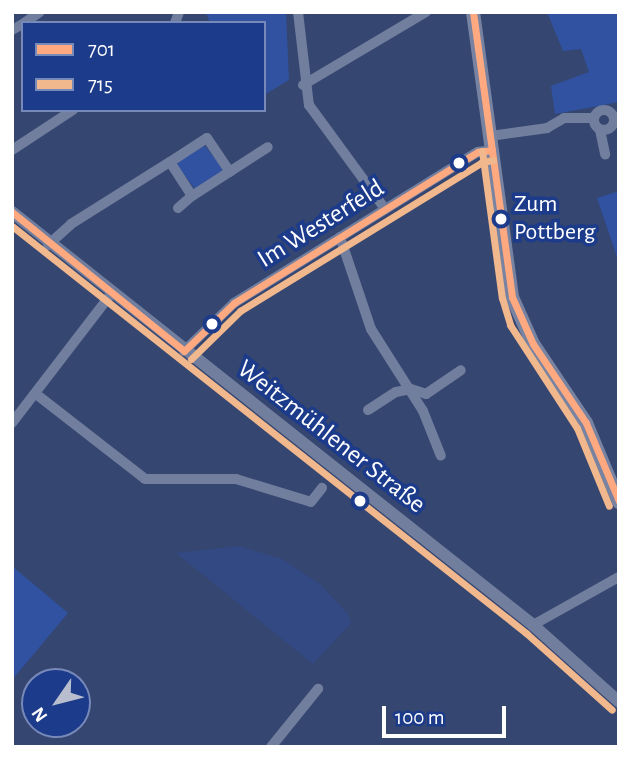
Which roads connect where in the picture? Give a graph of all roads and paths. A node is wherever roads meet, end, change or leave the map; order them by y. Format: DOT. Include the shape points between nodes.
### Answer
graph roads {
  1 [pos="298,12"];
  2 [pos="426,12"];
  3 [pos="473,12"];
  4 [pos="303,85"];
  5 [pos="616,111"];
  6 [pos="70,112"];
  7 [pos="593,118"];
  8 [pos="600,130"];
  9 [pos="491,143"];
  10 [pos="268,147"];
  11 [pos="12,150"];
  12 [pos="605,154"];
  13 [pos="170,162"];
  14 [pos="230,172"];
  15 [pos="192,196"];
  16 [pos="178,208"];
  17 [pos="385,209"];
  18 [pos="12,212"];
  19 [pos="340,237"];
  20 [pos="48,245"];
  21 [pos="111,294"];
  22 [pos="184,351"];
  23 [pos="461,370"];
  24 [pos="411,389"];
  25 [pos="36,394"];
  26 [pos="368,410"];
  27 [pos="12,423"];
  28 [pos="441,456"];
  29 [pos="322,488"];
  30 [pos="619,502"];
  31 [pos="619,577"];
  32 [pos="533,625"];
  33 [pos="318,689"];
  34 [pos="619,702"];
  35 [pos="271,747"];
  1 -- 4 [label="street"];
  2 -- 4 [label="street"];
  3 -- 9 [label="main road"];
  4 -- 17 [label="street" via="317,120"];
  5 -- 7 [label="street" via="600,110"];
  5 -- 8 [label="street" via="612,126"];
  6 -- 11 [label="street"];
  7 -- 8 [label="street"];
  7 -- 9 [label="street" via="564,118 548,128"];
  8 -- 12 [label="street"];
  9 -- 17 [label="street, Im Westerfeld"];
  9 -- 30 [label="main road" via="512,297 520,322 586,423"];
  10 -- 14 [label="street"];
  13 -- 14 [label="street" via="207,138"];
  13 -- 15 [label="street"];
  13 -- 20 [label="street" via="71,224"];
  14 -- 15 [label="street"];
  15 -- 16 [label="street"];
  17 -- 19 [label="street, Im Westerfeld"];
  18 -- 20 [label="street, Weitzmühlener Straße"];
  19 -- 22 [label="street, Im Westerfeld" via="234,303"];
  19 -- 24 [label="street" via="371,329"];
  20 -- 21 [label="street, Weitzmühlener Straße"];
  21 -- 22 [label="street, Weitzmühlener Straße"];
  21 -- 25 [label="street"];
  22 -- 32 [label="street, Weitzmühlener Straße"];
  23 -- 24 [label="street" via="426,394"];
  24 -- 26 [label="street" via="396,392"];
  24 -- 28 [label="street"];
  25 -- 27 [label="street"];
  25 -- 29 [label="street" via="145,480 236,479 311,502"];
  31 -- 32 [label="street"];
  32 -- 34 [label="street, Weitzmühlener Straße"];
  33 -- 35 [label="street"];
}
